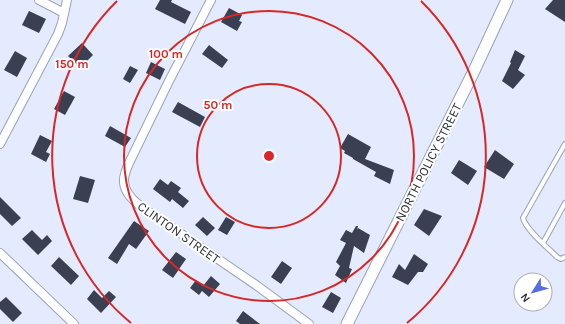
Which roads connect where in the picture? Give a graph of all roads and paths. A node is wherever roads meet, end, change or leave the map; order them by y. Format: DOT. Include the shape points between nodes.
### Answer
graph roads {
  1 [pos="38,0"];
  2 [pos="67,0"];
  3 [pos="211,0"];
  4 [pos="508,0"];
  5 [pos="64,13"];
  6 [pos="0,144"];
  7 [pos="565,144"];
  8 [pos="565,203"];
  9 [pos="543,243"];
  10 [pos="0,253"];
  11 [pos="565,257"];
  12 [pos="298,321"];
  13 [pos="74,324"];
  14 [pos="308,324"];
  15 [pos="347,324"];
  1 -- 5 [label="street"];
  2 -- 5 [label="street"];
  3 -- 12 [label="street, CLINTON STREET" via="124,174 125,188 140,205 256,285"];
  4 -- 15 [label="street, NORTH POLICY STREET"];
  5 -- 6 [label="street" via="58,34"];
  7 -- 9 [label="lane" via="523,218 524,223"];
  8 -- 9 [label="lane"];
  9 -- 11 [label="lane" via="557,257"];
  10 -- 13 [label="street"];
  12 -- 14 [label="street, CLINTON STREET"];
}
